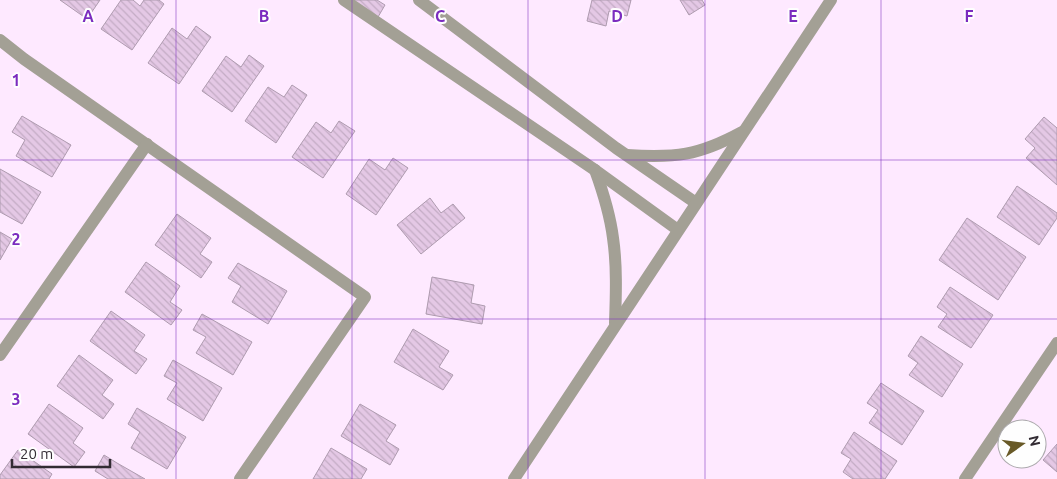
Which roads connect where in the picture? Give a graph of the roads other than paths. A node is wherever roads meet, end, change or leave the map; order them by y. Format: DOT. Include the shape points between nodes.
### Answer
graph roads {
  1 [pos="344,0"];
  2 [pos="419,0"];
  3 [pos="831,0"];
  4 [pos="0,40"];
  5 [pos="744,131"];
  6 [pos="147,144"];
  7 [pos="627,155"];
  8 [pos="594,170"];
  9 [pos="696,202"];
  10 [pos="678,230"];
  11 [pos="615,323"];
  12 [pos="1057,343"];
  13 [pos="0,355"];
  14 [pos="240,479"];
  15 [pos="514,479"];
  16 [pos="965,479"];
  1 -- 8 [label="street"];
  2 -- 7 [label="street"];
  3 -- 5 [label="street"];
  4 -- 6 [label="street"];
  5 -- 7 [label="street" via="698,152 658,157"];
  5 -- 9 [label="street"];
  6 -- 13 [label="street"];
  6 -- 14 [label="street" via="366,297"];
  7 -- 9 [label="street"];
  8 -- 10 [label="street"];
  8 -- 11 [label="street" via="606,200 614,240"];
  9 -- 10 [label="street"];
  10 -- 11 [label="street"];
  11 -- 15 [label="street"];
  12 -- 16 [label="street"];
}
